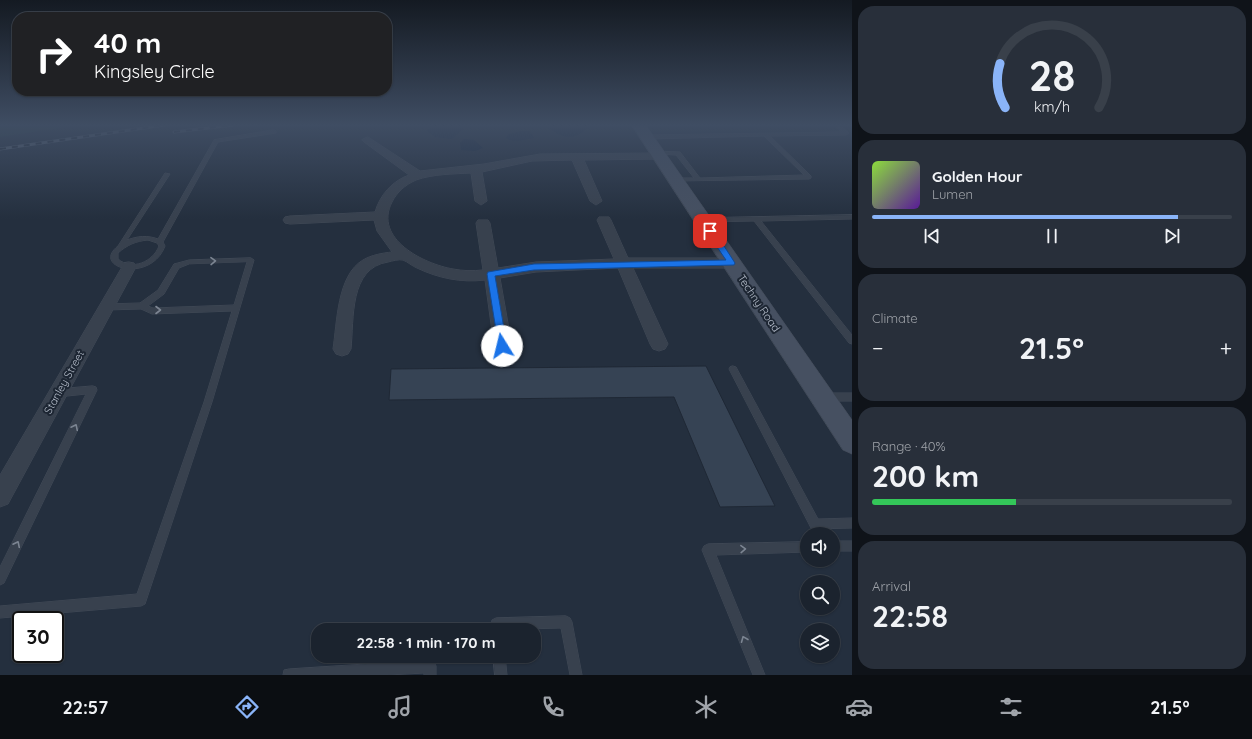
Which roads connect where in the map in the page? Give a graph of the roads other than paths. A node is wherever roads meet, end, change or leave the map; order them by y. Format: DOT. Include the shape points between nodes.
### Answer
graph roads {
  1 [pos="207,156"];
  2 [pos="390,156"];
  3 [pos="588,156"];
  4 [pos="659,156"];
  5 [pos="680,156"];
  6 [pos="787,156"];
  7 [pos="577,158"];
  8 [pos="476,169"];
  9 [pos="167,174"];
  10 [pos="417,175"];
  11 [pos="676,180"];
  12 [pos="699,180"];
  13 [pos="481,201"];
  14 [pos="596,201"];
  15 [pos="380,216"];
  16 [pos="852,217"];
  17 [pos="756,219"];
  18 [pos="290,220"];
  19 [pos="604,220"];
  20 [pos="703,220"];
  21 [pos="483,223"];
  22 [pos="160,242"];
  23 [pos="120,247"];
  24 [pos="404,255"];
  25 [pos="732,263"];
  26 [pos="624,264"];
  27 [pos="128,267"];
  28 [pos="491,274"];
  29 [pos="142,306"];
  30 [pos="106,307"];
  31 [pos="235,308"];
  32 [pos="852,341"];
  33 [pos="660,344"];
  34 [pos="502,346"];
  35 [pos="342,349"];
  36 [pos="734,369"];
  37 [pos="58,393"];
  38 [pos="822,397"];
  39 [pos="852,397"];
  40 [pos="845,420"];
  41 [pos="852,442"];
  42 [pos="0,496"];
  43 [pos="852,523"];
  44 [pos="840,546"];
  45 [pos="852,546"];
  46 [pos="800,547"];
  47 [pos="0,578"];
  48 [pos="0,612"];
  49 [pos="531,623"];
  50 [pos="500,663"];
  51 [pos="284,675"];
  52 [pos="289,675"];
  53 [pos="430,675"];
  54 [pos="501,675"];
  55 [pos="576,675"];
  56 [pos="759,675"];
  1 -- 22 [label="lane"];
  2 -- 10 [label="street"];
  3 -- 7 [label="street"];
  4 -- 11 [label="main road, Techny Road"];
  5 -- 12 [label="lane"];
  6 -- 12 [label="lane" via="809,177"];
  7 -- 8 [label="street" via="539,158"];
  7 -- 14 [label="street"];
  8 -- 10 [label="street" via="438,170"];
  8 -- 13 [label="street"];
  9 -- 23 [label="lane"];
  10 -- 15 [label="street" via="387,194"];
  11 -- 12 [label="lane"];
  11 -- 20 [label="main road, Techny Road"];
  15 -- 18 [label="street"];
  15 -- 24 [label="street" via="383,230"];
  16 -- 17 [label="lane"];
  17 -- 20 [label="lane"];
  17 -- 32 [label="lane"];
  19 -- 26 [label="street"];
  20 -- 25 [label="main road, Techny Road"];
  21 -- 28 [label="street"];
  22 -- 23 [label="lane" via="142,238"];
  22 -- 27 [label="lane" via="161,251 152,260"];
  23 -- 27 [label="lane" via="114,260 117,264"];
  24 -- 28 [label="street" via="425,266 453,274"];
  24 -- 35 [label="street" via="383,258 364,266 353,280"];
  25 -- 26 [label="street"];
  25 -- 38 [label="main road, Techny Road"];
  26 -- 28 [label="street" via="534,267"];
  26 -- 33 [label="street"];
  27 -- 30 [label="street, Stanley Street"];
  28 -- 34 [label="street"];
  29 -- 30 [label="lane"];
  29 -- 31 [label="lane, one-way" via="152,311"];
  29 -- 31 [label="lane, one-way" via="160,292 176,266 189,262 251,260"];
  30 -- 37 [label="street, Stanley Street"];
  31 -- 48 [label="lane" via="208,402 141,600"];
  36 -- 43 [label="lane" via="815,524"];
  37 -- 42 [label="street, Stanley Street"];
  47 -- 37 [label="lane, one-way" via="93,390"];
  38 -- 39 [label="lane"];
  38 -- 40 [label="main road, Techny Road"];
  40 -- 41 [label="main road, Techny Road"];
  44 -- 45 [label="lane"];
  56 -- 46 [label="lane, one-way" via="708,550"];
  49 -- 55 [label="lane" via="566,622"];
  50 -- 54 [label="lane"];
  51 -- 52 [label="lane"];
  52 -- 53 [label="lane" via="430,666"];
}
